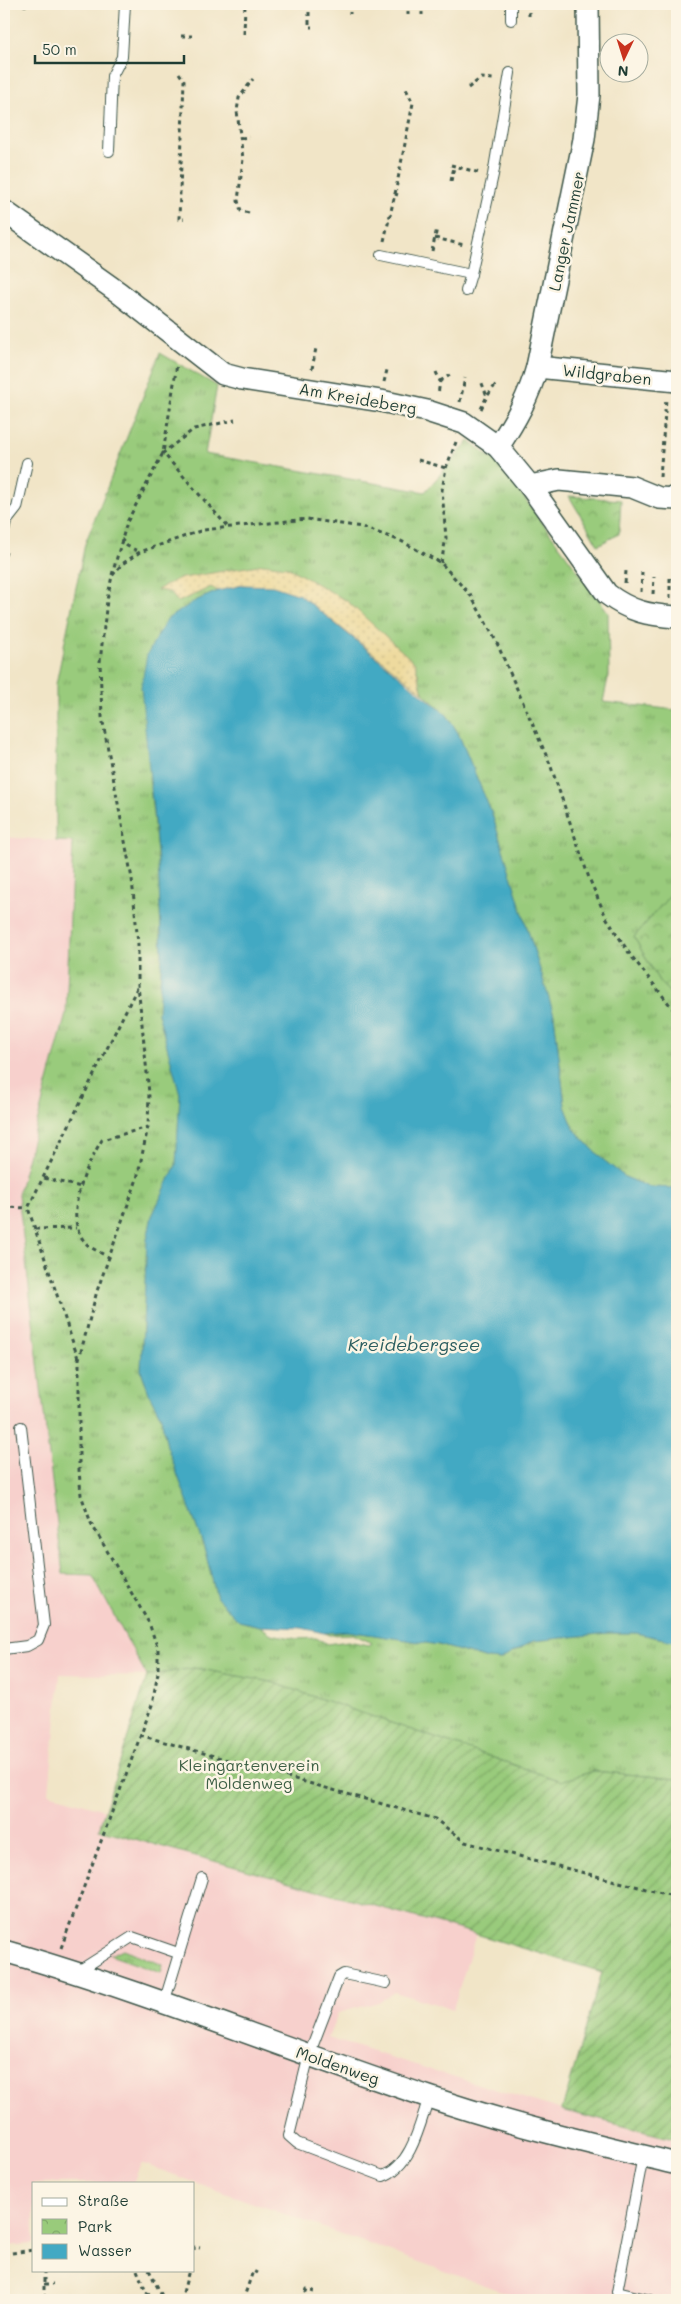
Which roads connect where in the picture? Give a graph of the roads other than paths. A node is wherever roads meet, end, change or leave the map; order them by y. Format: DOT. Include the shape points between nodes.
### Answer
graph roads {
  1 [pos="125,4"];
  2 [pos="511,4"];
  3 [pos="588,4"];
  4 [pos="511,20"];
  5 [pos="510,76"];
  6 [pos="109,151"];
  7 [pos="4,211"];
  8 [pos="386,253"];
  9 [pos="471,274"];
  10 [pos="466,291"];
  11 [pos="537,367"];
  12 [pos="672,381"];
  13 [pos="498,447"];
  14 [pos="27,463"];
  15 [pos="530,486"];
  16 [pos="668,498"];
  17 [pos="4,530"];
  18 [pos="677,617"];
  19 [pos="21,1427"];
  20 [pos="4,1649"];
  21 [pos="202,1878"];
  22 [pos="4,1951"];
  23 [pos="178,1953"];
  24 [pos="76,1972"];
  25 [pos="386,1983"];
  26 [pos="164,2003"];
  27 [pos="309,2056"];
  28 [pos="429,2097"];
  29 [pos="643,2156"];
  30 [pos="677,2164"];
  31 [pos="650,2300"];
  1 -- 6 [label="lane" via="122,57 112,76"];
  2 -- 4 [label="lane"];
  3 -- 11 [label="street, Langer Jammer" via="589,95 584,139"];
  5 -- 9 [label="lane"];
  7 -- 13 [label="street, Am Kreideberg" via="118,292 223,374 427,411 456,420"];
  8 -- 9 [label="lane"];
  9 -- 10 [label="lane"];
  11 -- 12 [label="street, Wildgraben"];
  11 -- 13 [label="street, Langer Jammer" via="519,415"];
  13 -- 15 [label="street, Am Kreideberg"];
  14 -- 17 [label="lane" via="17,508"];
  15 -- 16 [label="street" via="559,480 632,487"];
  15 -- 18 [label="street, Am Kreideberg" via="607,594 640,613"];
  19 -- 20 [label="lane" via="44,1625 38,1640 27,1646"];
  21 -- 23 [label="lane"];
  22 -- 24 [label="street, Moldenweg"];
  23 -- 24 [label="lane" via="132,1937"];
  23 -- 26 [label="lane"];
  24 -- 26 [label="street, Moldenweg"];
  25 -- 27 [label="lane" via="344,1974 339,1977"];
  26 -- 27 [label="street, Moldenweg"];
  27 -- 28 [label="street, Moldenweg"];
  27 -- 28 [label="lane" via="289,2136 296,2144 383,2176 394,2172 410,2151"];
  28 -- 29 [label="street, Moldenweg" via="499,2120"];
  29 -- 30 [label="street, Moldenweg"];
  29 -- 31 [label="lane" via="617,2292"];
}
